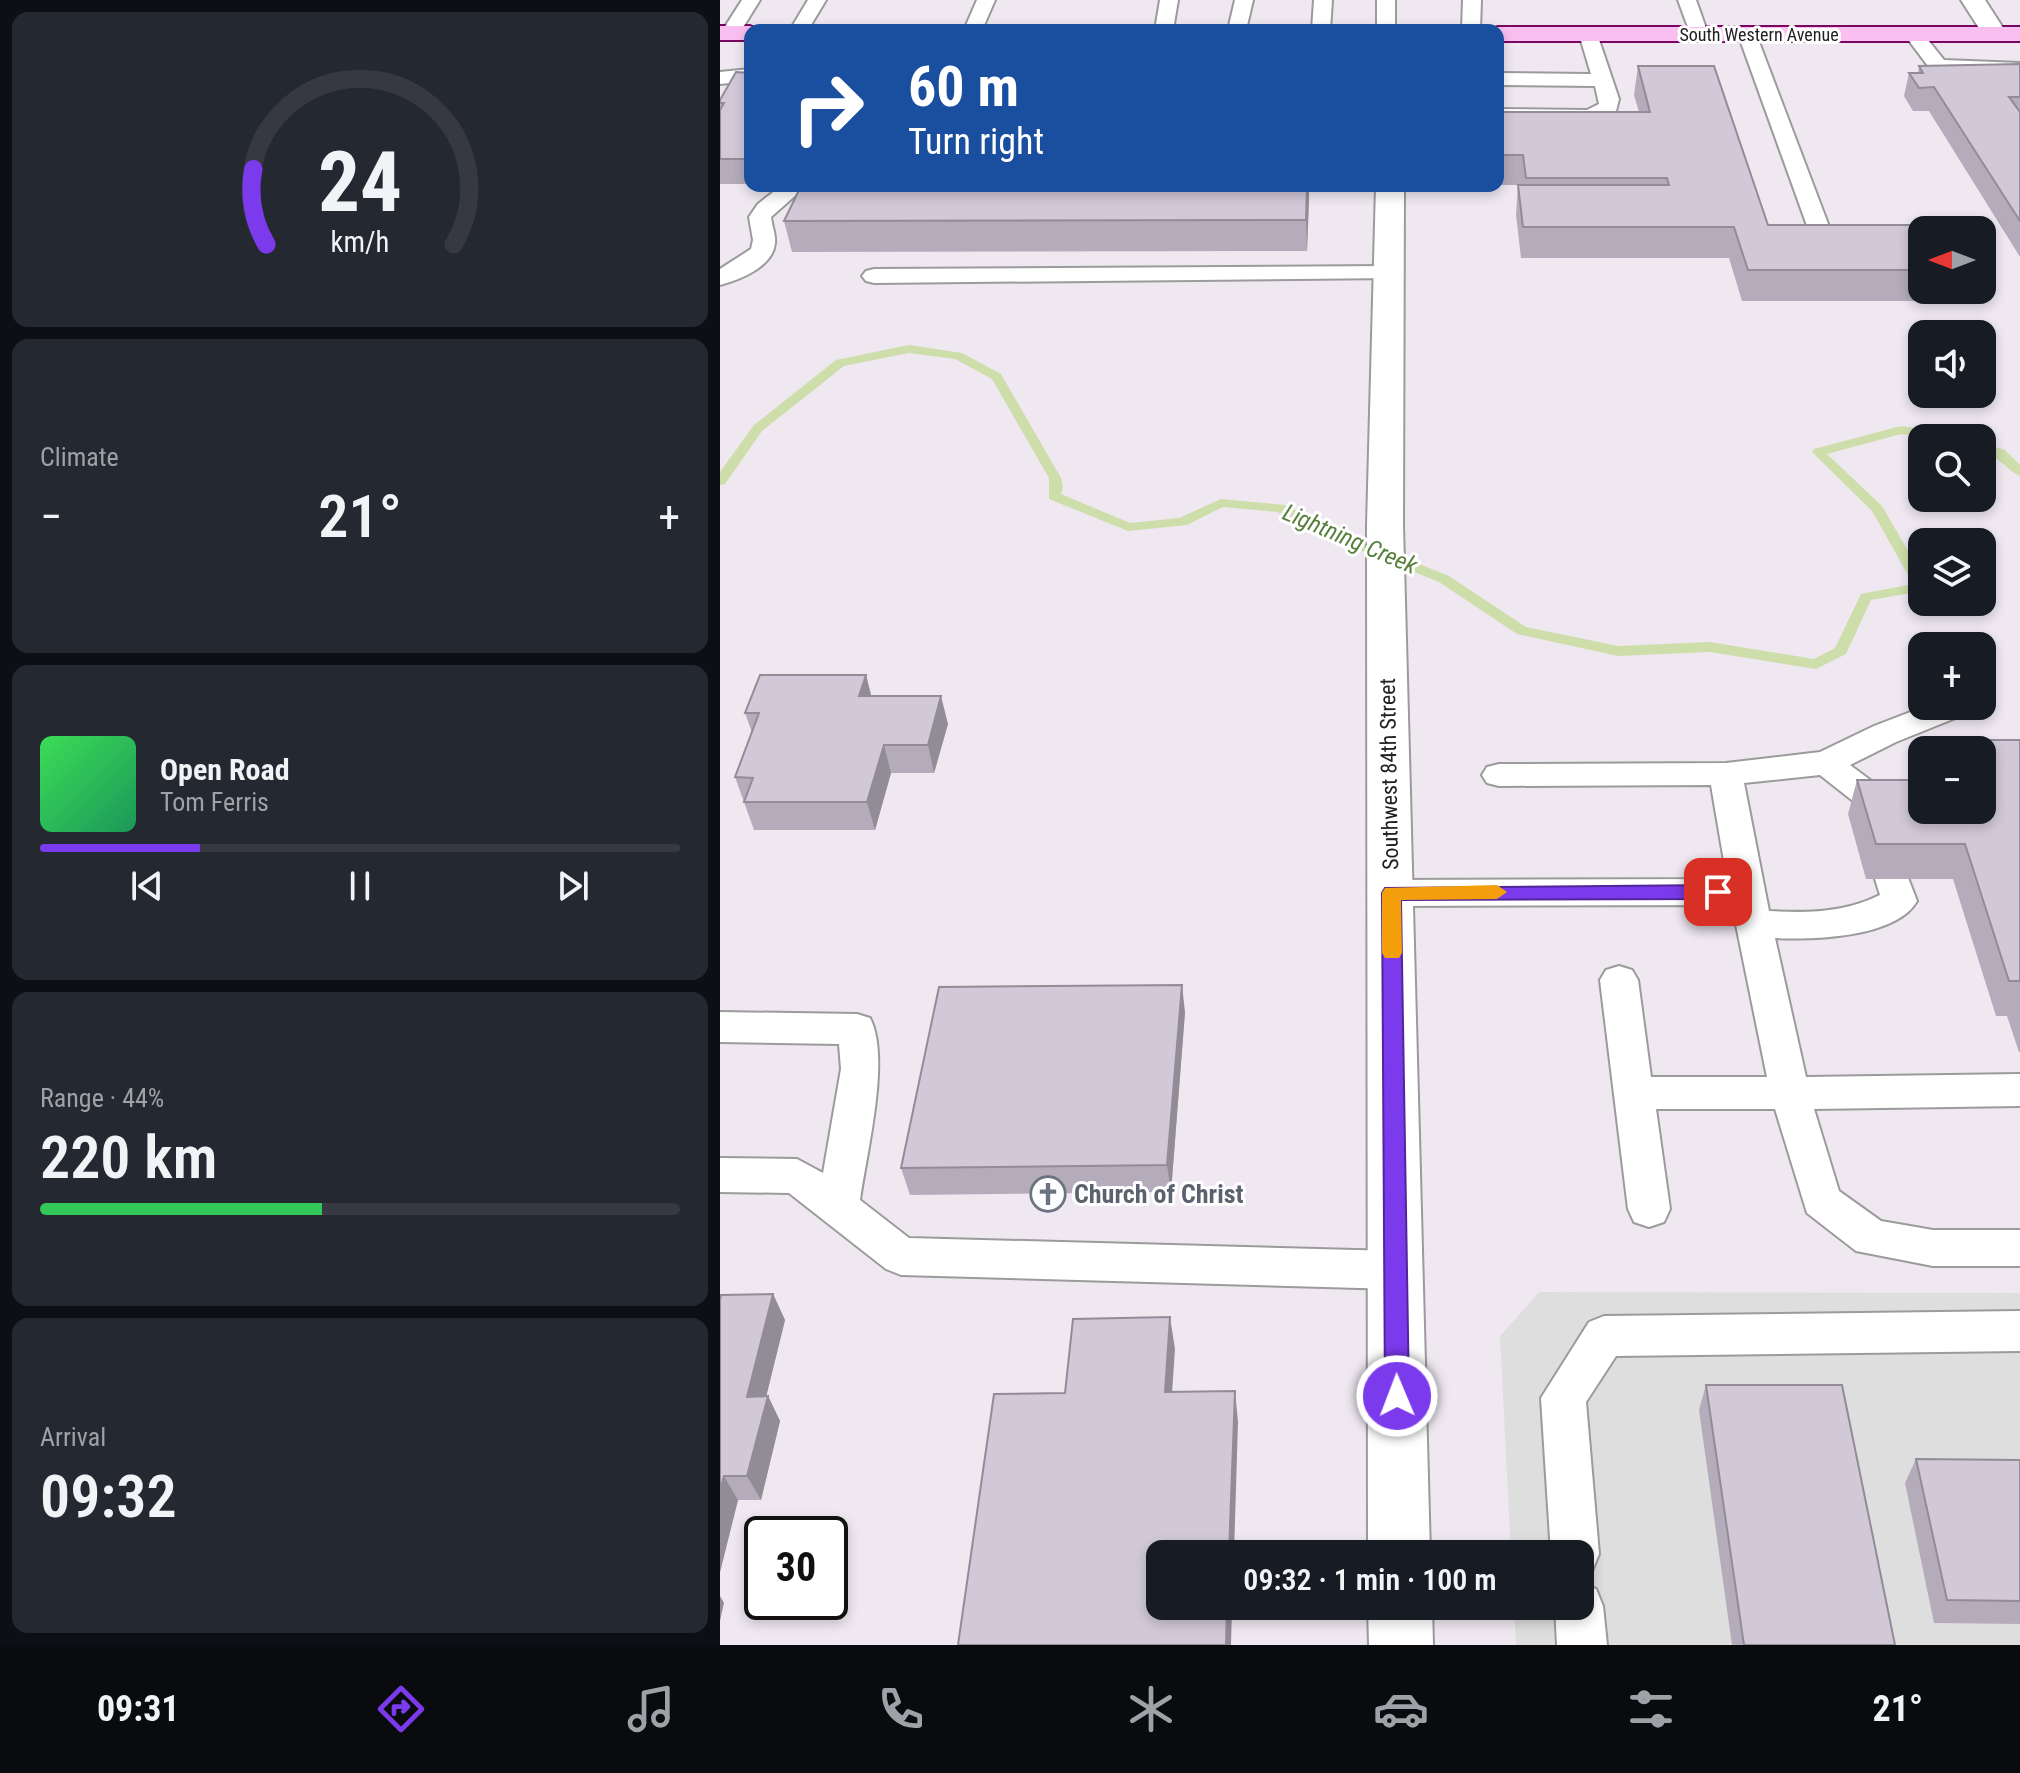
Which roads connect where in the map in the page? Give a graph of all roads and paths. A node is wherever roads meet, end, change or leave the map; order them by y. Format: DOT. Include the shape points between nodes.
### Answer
graph roads {
  1 [pos="751,0"];
  2 [pos="817,0"];
  3 [pos="986,0"];
  4 [pos="1169,0"];
  5 [pos="1243,0"];
  6 [pos="1323,0"];
  7 [pos="1386,0"];
  8 [pos="1472,0"];
  9 [pos="1687,0"];
  10 [pos="1973,0"];
  11 [pos="803,24"];
  12 [pos="976,24"];
  13 [pos="1165,24"];
  14 [pos="1238,24"];
  15 [pos="1321,24"];
  16 [pos="1386,24"];
  17 [pos="1471,24"];
  18 [pos="733,33"];
  19 [pos="1504,34"];
  20 [pos="1588,34"];
  21 [pos="1699,34"];
  22 [pos="1747,34"];
  23 [pos="1913,34"];
  24 [pos="2008,34"];
  25 [pos="2020,69"];
  26 [pos="744,76"];
  27 [pos="720,78"];
  28 [pos="1504,79"];
  29 [pos="1603,80"];
  30 [pos="1504,115"];
  31 [pos="787,192"];
  32 [pos="1390,192"];
  33 [pos="1825,245"];
  34 [pos="1389,273"];
  35 [pos="874,276"];
  36 [pos="720,278"];
  37 [pos="1921,720"];
  38 [pos="1826,763"];
  39 [pos="1726,774"];
  40 [pos="1499,775"];
  41 [pos="1878,814"];
  42 [pos="1893,879"];
  43 [pos="1391,893"];
  44 [pos="1751,907"];
  45 [pos="1619,980"];
  46 [pos="720,1027"];
  47 [pos="2020,1090"];
  48 [pos="1634,1093"];
  49 [pos="1790,1093"];
  50 [pos="720,1175"];
  51 [pos="838,1206"];
  52 [pos="1649,1209"];
  53 [pos="2020,1248"];
  54 [pos="1395,1270"];
  55 [pos="2020,1331"];
  56 [pos="1399,1540"];
  57 [pos="1574,1540"];
  58 [pos="1400,1620"];
  59 [pos="1580,1620"];
  60 [pos="1401,1645"];
  61 [pos="1582,1645"];
  1 -- 18 [label="lane"];
  2 -- 11 [label="lane"];
  3 -- 12 [label="lane"];
  4 -- 13 [label="lane"];
  5 -- 14 [label="lane"];
  6 -- 15 [label="lane"];
  7 -- 16 [label="lane"];
  8 -- 17 [label="lane"];
  9 -- 21 [label="lane"];
  10 -- 24 [label="street"];
  19 -- 20 [label="main road, South Western Avenue"];
  20 -- 21 [label="main road, South Western Avenue"];
  20 -- 29 [label="lane"];
  21 -- 22 [label="main road, South Western Avenue"];
  22 -- 23 [label="main road, South Western Avenue"];
  22 -- 33 [label="lane"];
  23 -- 24 [label="main road, South Western Avenue"];
  23 -- 25 [label="lane" via="1938,66"];
  26 -- 27 [label="lane"];
  28 -- 29 [label="lane"];
  29 -- 30 [label="lane" via="1609,107 1601,113"];
  31 -- 36 [label="lane" via="760,217 765,243 758,255"];
  32 -- 34 [label="street, Southwest 84th Street"];
  34 -- 35 [label="lane"];
  34 -- 43 [label="street, Southwest 84th Street" via="1385,525"];
  37 -- 38 [label="lane"];
  38 -- 39 [label="lane"];
  38 -- 41 [label="lane" via="1873,799"];
  39 -- 40 [label="lane"];
  39 -- 44 [label="lane"];
  42 -- 44 [label="lane" via="1899,901 1869,918 1821,928"];
  43 -- 44 [label="lane"];
  43 -- 54 [label="street, Southwest 84th Street"];
  44 -- 49 [label="lane"];
  45 -- 48 [label="lane"];
  46 -- 51 [label="lane" via="857,1029 860,1069"];
  47 -- 49 [label="lane"];
  48 -- 49 [label="lane"];
  48 -- 52 [label="lane"];
  49 -- 53 [label="lane" via="1822,1201 1871,1238 1933,1248"];
  50 -- 51 [label="lane" via="797,1176"];
  51 -- 54 [label="lane" via="901,1256"];
  54 -- 56 [label="street, Southwest 84th Street"];
  55 -- 57 [label="lane" via="1604,1336 1563,1398"];
  58 -- 60 [label="street"];
  59 -- 61 [label="lane"];
}
